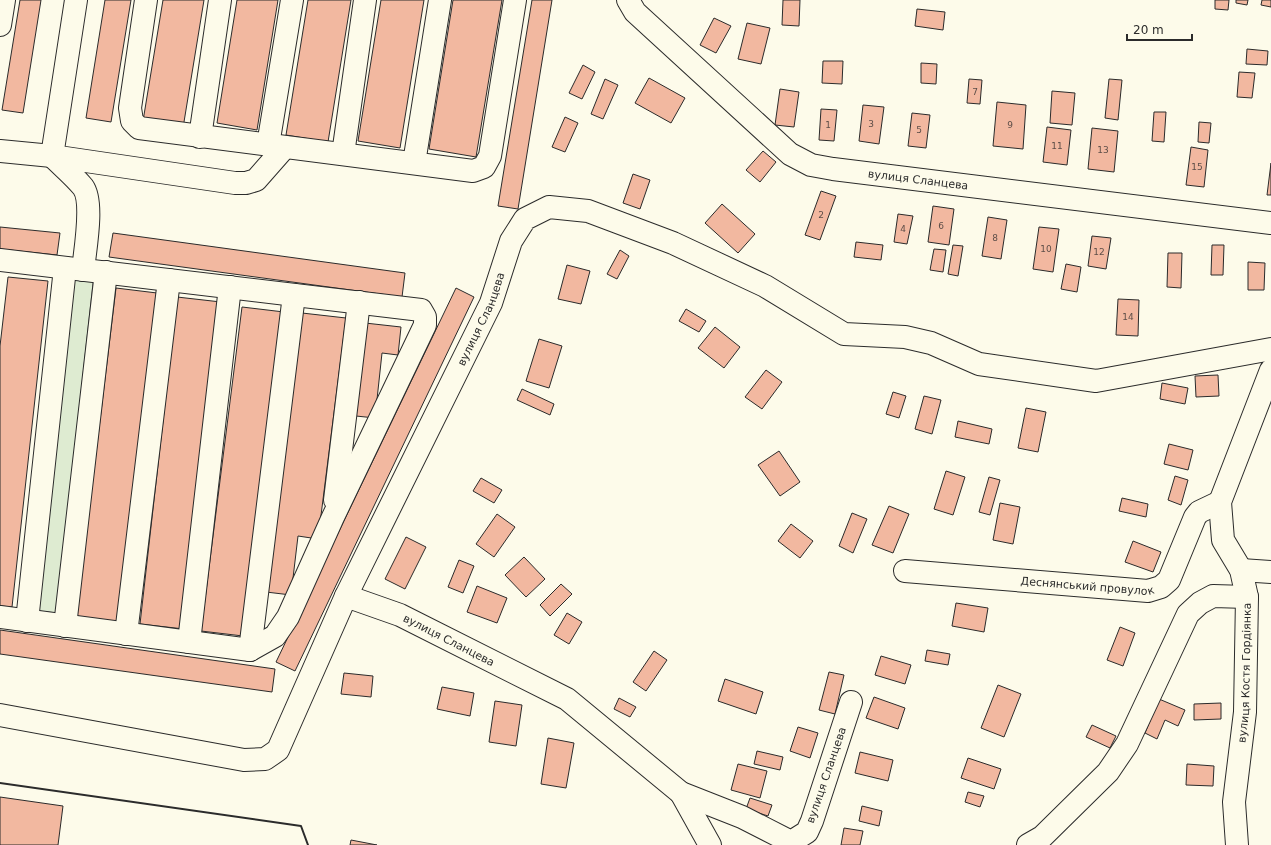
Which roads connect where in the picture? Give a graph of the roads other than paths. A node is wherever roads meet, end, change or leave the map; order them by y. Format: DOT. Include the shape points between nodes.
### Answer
graph roads {
  1 [pos="4,0"];
  2 [pos="76,0"];
  3 [pos="146,0"];
  4 [pos="220,0"];
  5 [pos="292,0"];
  6 [pos="365,0"];
  7 [pos="440,0"];
  8 [pos="515,0"];
  9 [pos="628,0"];
  10 [pos="0,25"];
  11 [pos="200,137"];
  12 [pos="277,146"];
  13 [pos="0,151"];
  14 [pos="342,154"];
  15 [pos="52,156"];
  16 [pos="414,163"];
  17 [pos="1271,223"];
  18 [pos="0,260"];
  19 [pos="74,269"];
  20 [pos="106,272"];
  21 [pos="169,280"];
  22 [pos="230,287"];
  23 [pos="294,295"];
  24 [pos="359,302"];
  25 [pos="1271,349"];
  26 [pos="1271,370"];
  27 [pos="1220,502"];
  28 [pos="333,517"];
  29 [pos="1241,570"];
  30 [pos="905,571"];
  31 [pos="1271,572"];
  32 [pos="346,596"];
  33 [pos="1246,597"];
  34 [pos="0,617"];
  35 [pos="27,621"];
  36 [pos="65,626"];
  37 [pos="126,634"];
  38 [pos="189,642"];
  39 [pos="250,650"];
  40 [pos="851,702"];
  41 [pos="0,715"];
  42 [pos="680,793"];
  43 [pos="789,844"];
  44 [pos="710,845"];
  45 [pos="1028,845"];
  46 [pos="1238,845"];
  1 -- 10 [label="street"];
  2 -- 15 [label="street"];
  3 -- 11 [label="street" via="130,108 132,121 139,128"];
  4 -- 11 [label="street"];
  5 -- 12 [label="street"];
  6 -- 14 [label="street"];
  7 -- 16 [label="street"];
  8 -- 16 [label="street" via="490,156 484,167 473,171"];
  9 -- 17 [label="street, вулиця Сланцева" via="635,12 790,154 811,165"];
  11 -- 12 [label="street"];
  12 -- 14 [label="street"];
  12 -- 15 [label="street" via="256,180 246,183"];
  13 -- 15 [label="street"];
  14 -- 16 [label="street"];
  15 -- 19 [label="street" via="83,187 87,197 88,209"];
  18 -- 19 [label="street"];
  19 -- 20 [label="street"];
  19 -- 35 [label="street"];
  20 -- 21 [label="street"];
  20 -- 36 [label="street"];
  21 -- 22 [label="street"];
  21 -- 37 [label="street"];
  22 -- 23 [label="street"];
  22 -- 38 [label="street"];
  23 -- 24 [label="street"];
  23 -- 39 [label="street"];
  24 -- 28 [label="street"];
  24 -- 28 [label="street" via="421,310 425,317 425,325"];
  25 -- 32 [label="street, вулиця Сланцева" via="1096,381 979,364 931,343 905,337 844,334 765,286 673,243 588,212 549,207 525,219 510,241 491,303"];
  26 -- 27 [label="street, вулиця Костя Гордіянка"];
  27 -- 29 [label="street, вулиця Костя Гордіянка" via="1223,540"];
  27 -- 30 [label="street, Деснянський провулок" via="1199,512 1169,580 1161,587 1148,591"];
  28 -- 39 [label="street" via="288,616 275,636"];
  29 -- 31 [label="street"];
  29 -- 33 [label="street, вулиця Костя Гордіянка"];
  32 -- 41 [label="street" via="278,750 265,759 244,760"];
  32 -- 42 [label="street, вулиця Сланцева" via="400,615 567,699"];
  33 -- 45 [label="street" via="1213,596 1188,614 1127,744 1108,772 1042,837"];
  33 -- 46 [label="street, вулиця Костя Гордіянка" via="1245,712 1234,802"];
  34 -- 35 [label="street"];
  35 -- 36 [label="street"];
  36 -- 37 [label="street"];
  37 -- 38 [label="street"];
  38 -- 39 [label="street"];
  40 -- 43 [label="street, вулиця Сланцева" via="812,821 806,832"];
  42 -- 43 [label="street, вулиця Сланцева" via="742,816"];
  42 -- 44 [label="street"];
}
